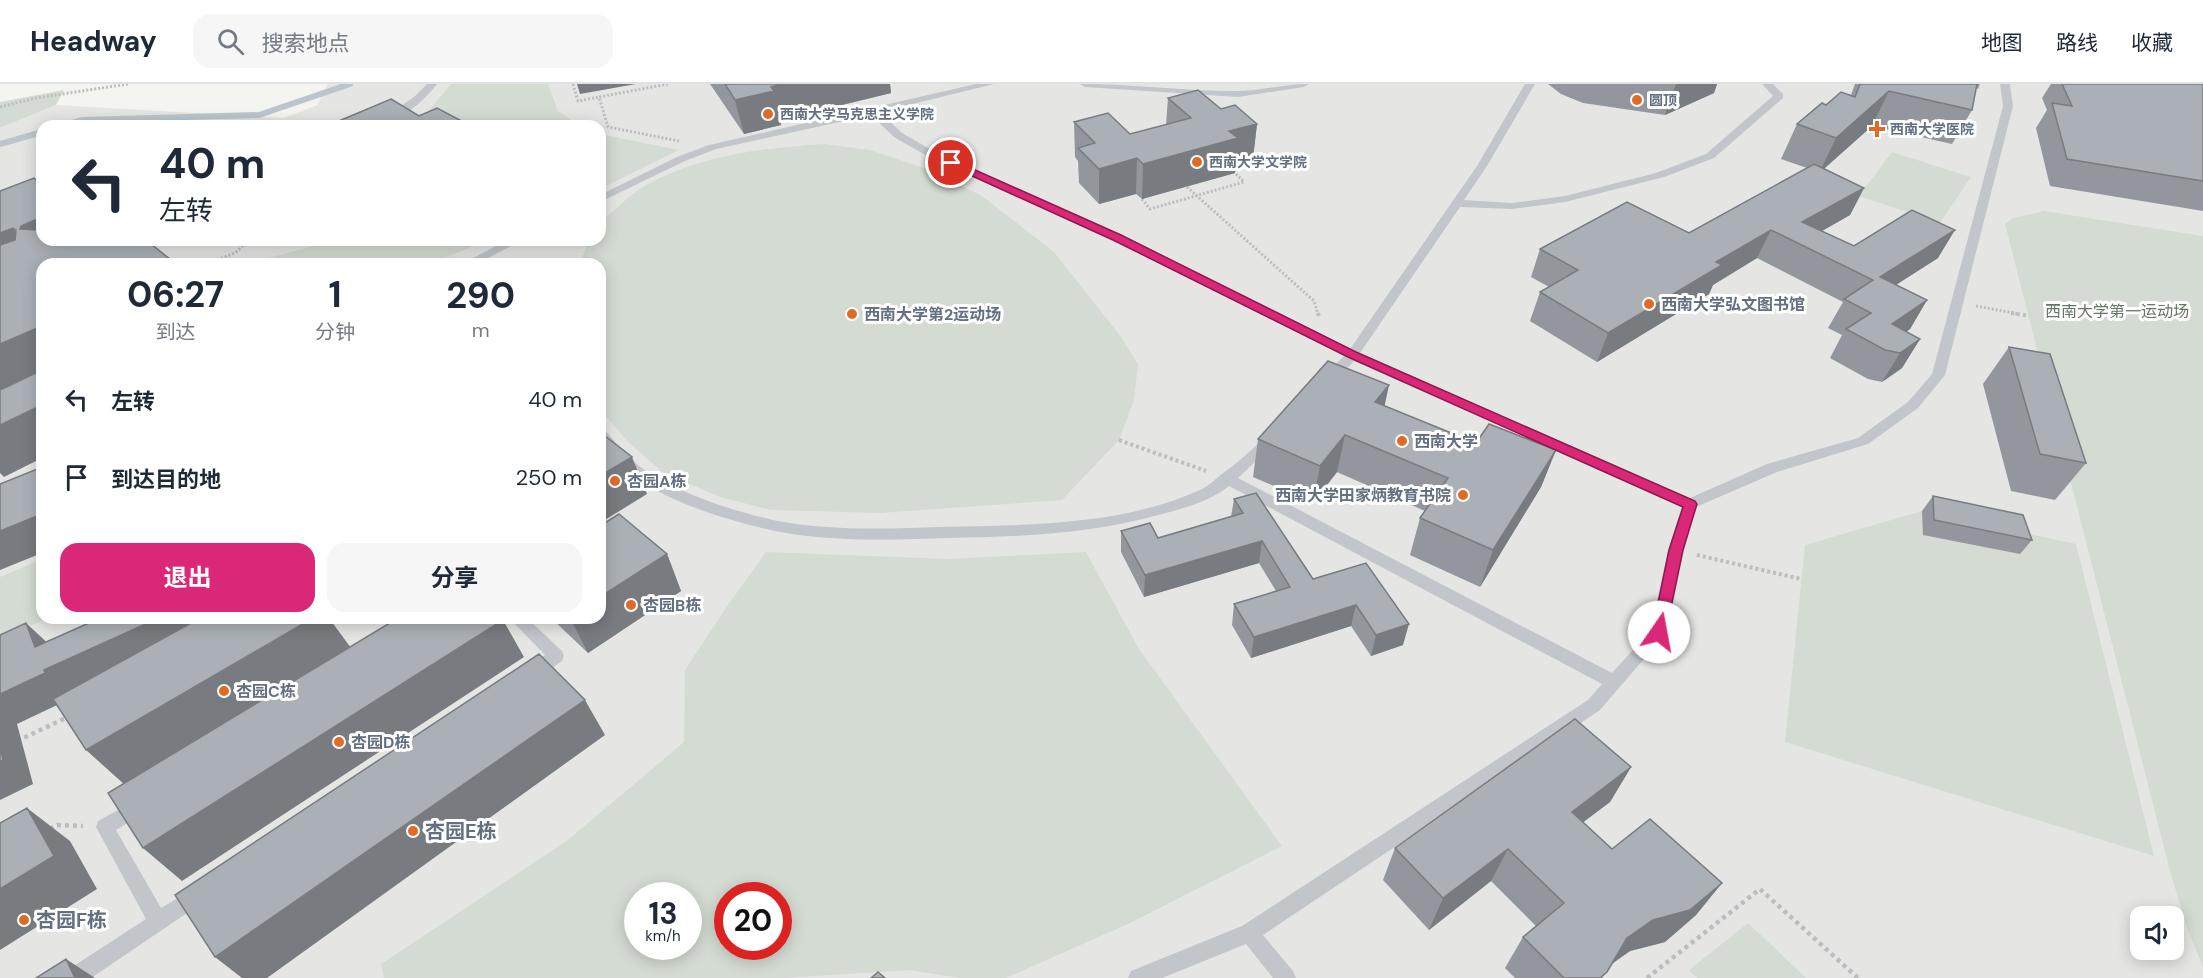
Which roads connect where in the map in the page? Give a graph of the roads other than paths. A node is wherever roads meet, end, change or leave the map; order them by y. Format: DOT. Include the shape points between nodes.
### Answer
graph roads {
  1 [pos="432,84"];
  2 [pos="988,84"];
  3 [pos="1085,84"];
  4 [pos="1304,84"];
  5 [pos="1530,84"];
  6 [pos="1767,84"];
  7 [pos="2005,84"];
  8 [pos="873,111"];
  9 [pos="387,120"];
  10 [pos="606,196"];
  11 [pos="1456,203"];
  12 [pos="504,246"];
  13 [pos="480,258"];
  14 [pos="1352,355"];
  15 [pos="1313,395"];
  16 [pos="1281,428"];
  17 [pos="606,443"];
  18 [pos="1226,478"];
  19 [pos="1690,504"];
  20 [pos="523,624"];
  21 [pos="1614,682"];
  22 [pos="517,683"];
  23 [pos="155,796"];
  24 [pos="218,882"];
  25 [pos="158,922"];
  26 [pos="1249,933"];
  27 [pos="73,978"];
  28 [pos="1138,978"];
  29 [pos="1286,978"];
  1 -- 9 [label="lane"];
  2 -- 8 [label="lane"];
  3 -- 4 [label="lane" via="1238,94"];
  5 -- 11 [label="lane"];
  6 -- 11 [label="lane" via="1779,96 1710,156 1660,175 1565,199 1512,206"];
  7 -- 19 [label="lane" via="2008,106 1938,375 1913,405 1863,441 1772,468"];
  8 -- 10 [label="lane" via="713,147"];
  8 -- 14 [label="lane" via="898,135 931,154 1117,237"];
  11 -- 14 [label="lane"];
  12 -- 13 [label="lane"];
  14 -- 15 [label="lane"];
  14 -- 19 [label="lane"];
  16 -- 18 [label="lane" via="1258,453"];
  17 -- 18 [label="lane" via="648,479 713,506 773,525 860,534 1034,531 1089,525 1207,494"];
  18 -- 21 [label="lane"];
  19 -- 21 [label="lane" via="1659,632"];
  20 -- 22 [label="lane" via="556,656"];
  21 -- 26 [label="lane" via="1594,705"];
  23 -- 25 [label="lane" via="105,827"];
  24 -- 25 [label="lane"];
  25 -- 27 [label="lane"];
  26 -- 28 [label="lane"];
  26 -- 29 [label="lane"];
}
